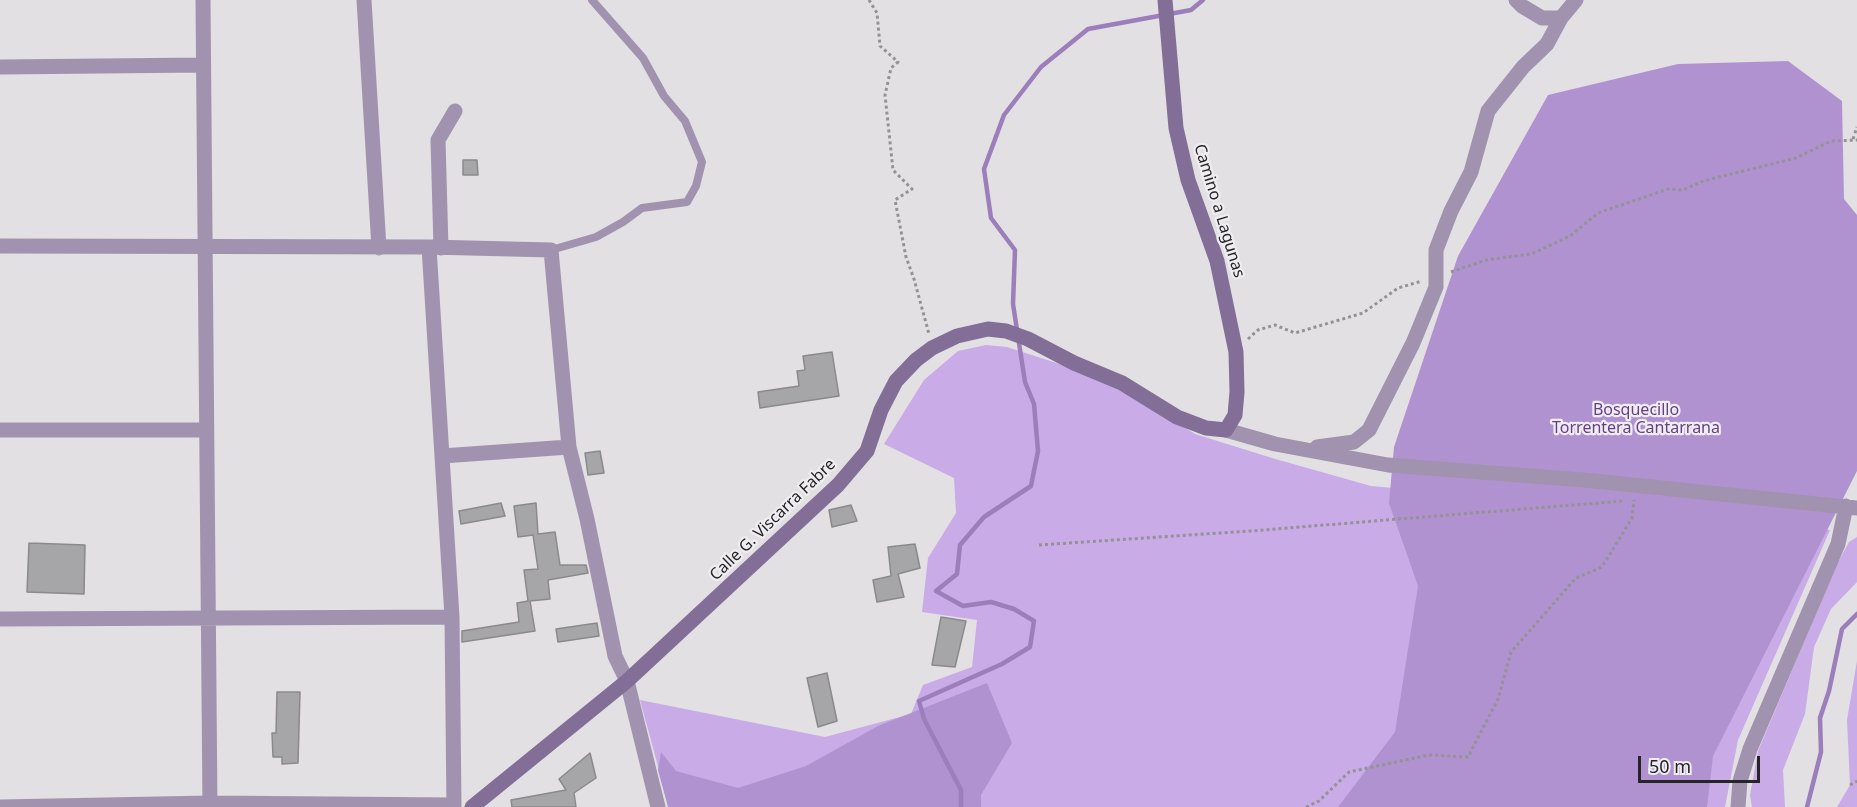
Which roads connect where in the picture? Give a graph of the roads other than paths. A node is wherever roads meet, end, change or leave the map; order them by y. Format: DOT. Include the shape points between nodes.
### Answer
graph roads {
  1 [pos="203,0"];
  2 [pos="364,0"];
  3 [pos="592,0"];
  4 [pos="1165,0"];
  5 [pos="1516,0"];
  6 [pos="1576,0"];
  7 [pos="1561,18"];
  8 [pos="202,65"];
  9 [pos="0,67"];
  10 [pos="455,111"];
  11 [pos="0,246"];
  12 [pos="204,247"];
  13 [pos="435,247"];
  14 [pos="379,248"];
  15 [pos="551,250"];
  16 [pos="0,430"];
  17 [pos="206,430"];
  18 [pos="1226,430"];
  19 [pos="1275,444"];
  20 [pos="568,447"];
  21 [pos="442,456"];
  22 [pos="1851,507"];
  23 [pos="209,617"];
  24 [pos="452,617"];
  25 [pos="0,619"];
  26 [pos="627,681"];
  27 [pos="210,805"];
  28 [pos="454,806"];
  29 [pos="0,807"];
  30 [pos="471,807"];
  31 [pos="658,807"];
  32 [pos="1738,807"];
  1 -- 8 [label="street"];
  2 -- 14 [label="street"];
  3 -- 15 [label="lane" via="643,58 664,96 685,121 702,162 687,202 642,208 596,237"];
  4 -- 18 [label="street, Camino a Lagunas" via="1176,128 1188,180 1217,261 1236,352 1235,415"];
  5 -- 7 [label="street" via="1542,18"];
  6 -- 7 [label="street"];
  7 -- 19 [label="street" via="1547,44 1488,111 1471,172 1436,250 1436,287 1369,430 1354,442 1323,447"];
  8 -- 9 [label="street"];
  8 -- 12 [label="street"];
  10 -- 13 [label="street" via="438,140"];
  11 -- 12 [label="street"];
  12 -- 14 [label="street"];
  12 -- 17 [label="street"];
  13 -- 14 [label="street"];
  13 -- 15 [label="street"];
  13 -- 21 [label="street"];
  15 -- 20 [label="street"];
  16 -- 17 [label="street"];
  17 -- 23 [label="street"];
  18 -- 19 [label="street"];
  18 -- 26 [label="street, Calle G. Viscarra Fabre" via="1206,428 1177,417 1122,383 1006,331 988,329 957,336 932,348 896,381 867,450 838,485"];
  19 -- 22 [label="street" via="1388,465 1483,471 1634,493"];
  20 -- 21 [label="street"];
  20 -- 26 [label="street" via="615,656"];
  21 -- 24 [label="street"];
  22 -- 32 [label="street" via="1750,749 1740,781"];
  23 -- 24 [label="street"];
  23 -- 25 [label="street"];
  23 -- 27 [label="street"];
  24 -- 28 [label="street"];
  26 -- 30 [label="street, Calle G. Viscarra Fabre"];
  26 -- 31 [label="street"];
  27 -- 28 [label="street"];
  27 -- 29 [label="street"];
}
